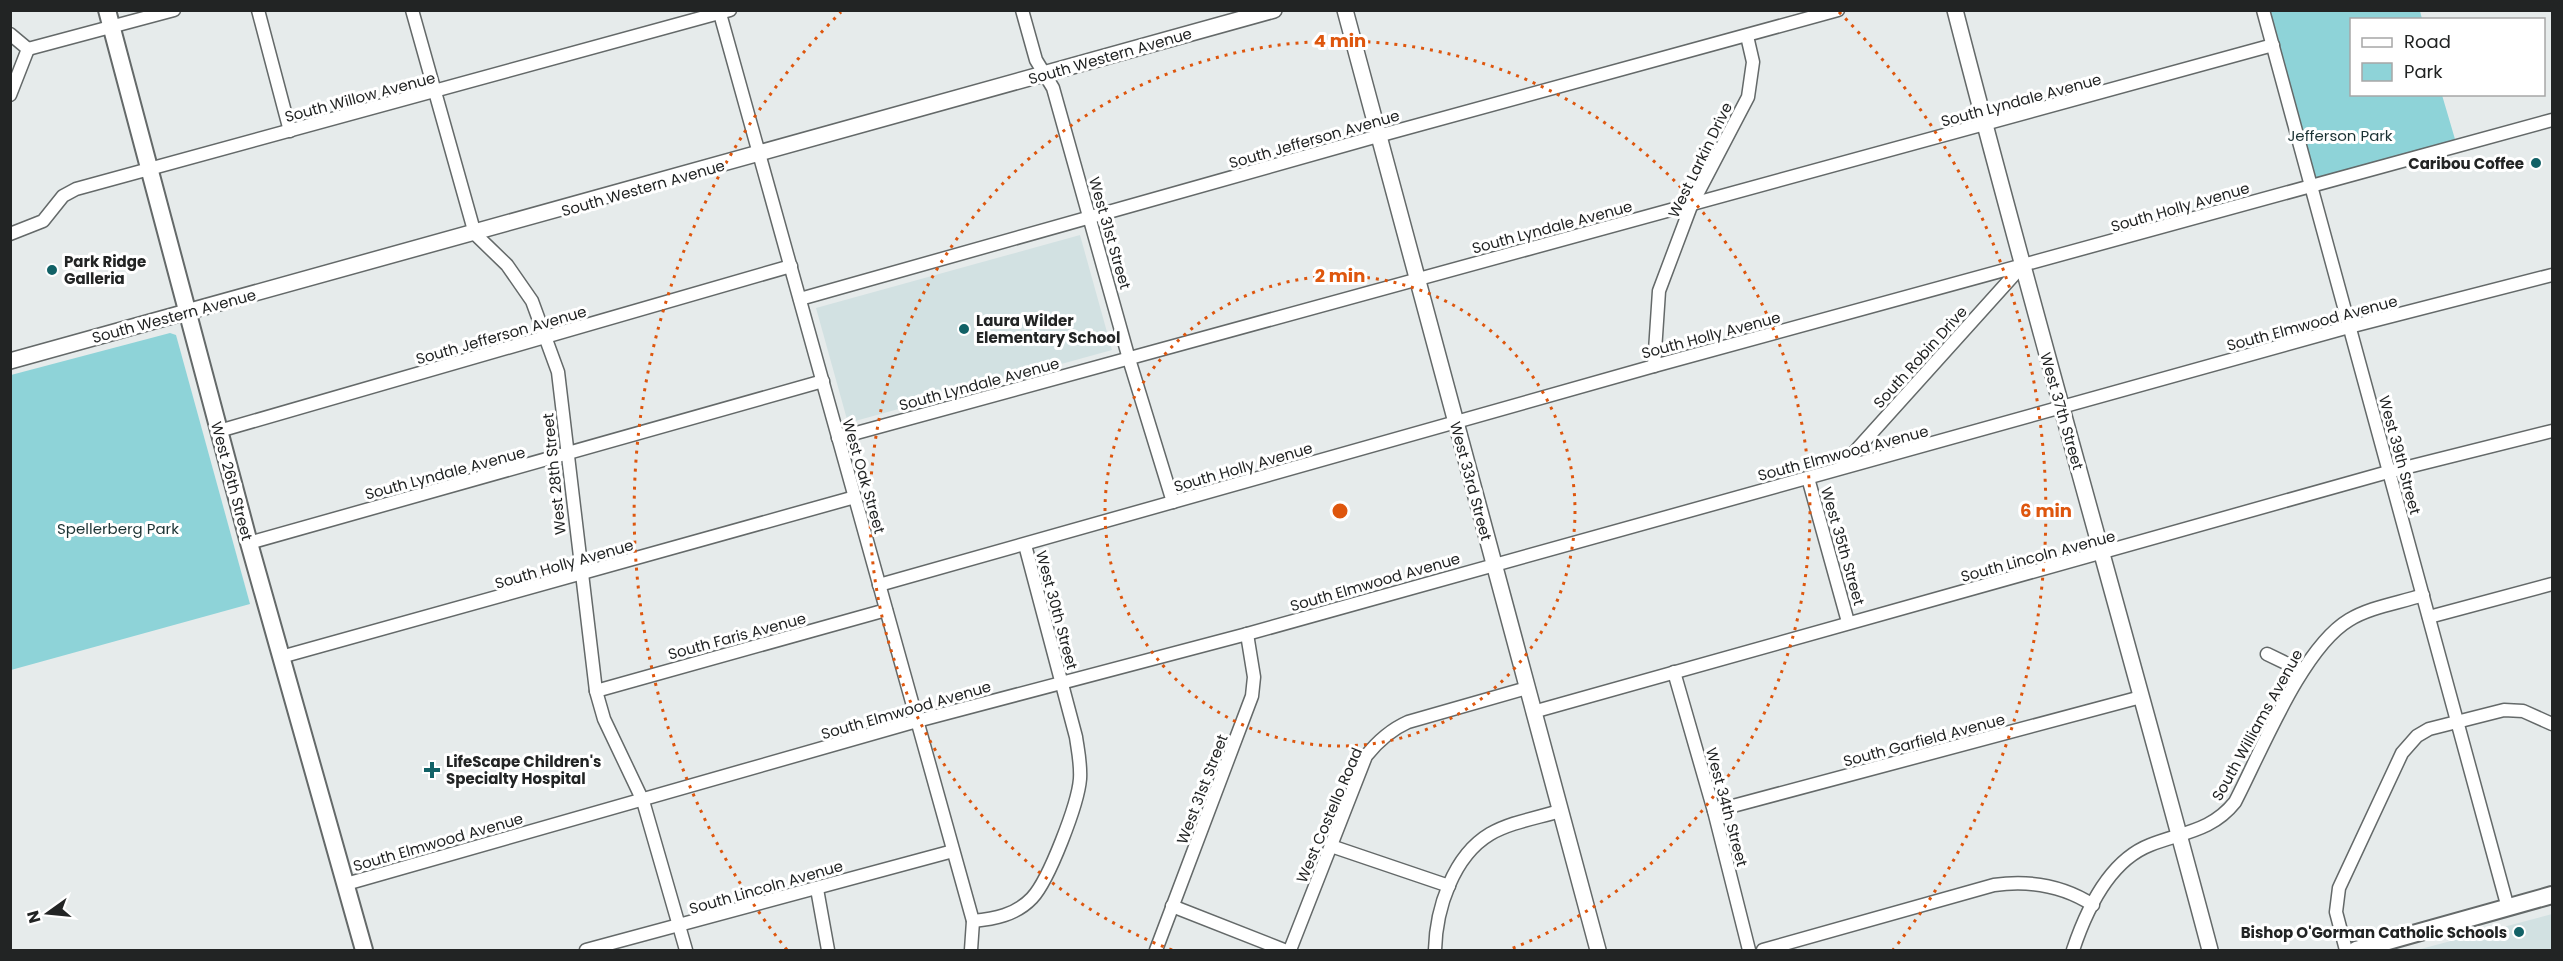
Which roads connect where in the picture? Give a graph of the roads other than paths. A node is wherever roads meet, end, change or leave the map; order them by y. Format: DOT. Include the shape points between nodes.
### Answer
graph roads {
  1 [pos="107,10"];
  2 [pos="174,10"];
  3 [pos="258,10"];
  4 [pos="412,10"];
  5 [pos="1022,10"];
  6 [pos="1274,10"];
  7 [pos="1345,10"];
  8 [pos="1838,10"];
  9 [pos="1955,10"];
  10 [pos="2263,10"];
  11 [pos="723,11"];
  12 [pos="112,28"];
  13 [pos="10,34"];
  14 [pos="1747,36"];
  15 [pos="2273,45"];
  16 [pos="28,49"];
  17 [pos="1044,75"];
  18 [pos="435,92"];
  19 [pos="10,95"];
  20 [pos="2553,120"];
  21 [pos="1984,126"];
  22 [pos="290,131"];
  23 [pos="1378,136"];
  24 [pos="760,155"];
  25 [pos="149,171"];
  26 [pos="2310,186"];
  27 [pos="1691,206"];
  28 [pos="1090,217"];
  29 [pos="10,234"];
  30 [pos="476,234"];
  31 [pos="791,266"];
  32 [pos="2022,266"];
  33 [pos="2553,275"];
  34 [pos="1416,278"];
  35 [pos="800,299"];
  36 [pos="187,312"];
  37 [pos="2349,327"];
  38 [pos="547,338"];
  39 [pos="1130,359"];
  40 [pos="10,361"];
  41 [pos="1654,366"];
  42 [pos="822,381"];
  43 [pos="2061,410"];
  44 [pos="1455,422"];
  45 [pos="219,431"];
  46 [pos="2553,431"];
  47 [pos="838,438"];
  48 [pos="567,454"];
  49 [pos="1840,468"];
  50 [pos="2388,472"];
  51 [pos="1808,478"];
  52 [pos="855,497"];
  53 [pos="1173,502"];
  54 [pos="249,543"];
  55 [pos="1025,545"];
  56 [pos="2103,554"];
  57 [pos="1493,564"];
  58 [pos="581,575"];
  59 [pos="2553,584"];
  60 [pos="879,585"];
  61 [pos="2423,595"];
  62 [pos="886,610"];
  63 [pos="2429,617"];
  64 [pos="1848,622"];
  65 [pos="1247,634"];
  66 [pos="2267,654"];
  67 [pos="280,657"];
  68 [pos="2302,671"];
  69 [pos="1674,672"];
  70 [pos="1061,683"];
  71 [pos="1527,688"];
  72 [pos="596,691"];
  73 [pos="2141,698"];
  74 [pos="1533,711"];
  75 [pos="2457,720"];
  76 [pos="917,722"];
  77 [pos="2553,724"];
  78 [pos="644,801"];
  79 [pos="1560,811"];
  80 [pos="1714,811"];
  81 [pos="2179,835"];
  82 [pos="1331,846"];
  83 [pos="953,850"];
  84 [pos="345,884"];
  85 [pos="1449,886"];
  86 [pos="817,889"];
  87 [pos="2553,896"];
  88 [pos="2093,905"];
  89 [pos="1172,906"];
  90 [pos="2508,908"];
  91 [pos="973,921"];
  92 [pos="680,927"];
  93 [pos="364,951"];
  94 [pos="586,951"];
  95 [pos="686,951"];
  96 [pos="828,951"];
  97 [pos="971,951"];
  98 [pos="1156,951"];
  99 [pos="1284,951"];
  100 [pos="1290,951"];
  101 [pos="1436,951"];
  102 [pos="1598,951"];
  103 [pos="1749,951"];
  104 [pos="1763,951"];
  105 [pos="2073,951"];
  106 [pos="2210,951"];
  107 [pos="2346,951"];
  108 [pos="2356,951"];
  1 -- 12 [label="main road, West 26th Street"];
  2 -- 12 [label="street"];
  3 -- 22 [label="street"];
  4 -- 18 [label="street, West 28th Street"];
  5 -- 17 [label="street, West 31st Street" via="1035,60"];
  6 -- 17 [label="street, South Western Avenue"];
  7 -- 23 [label="street, West 33rd Street"];
  8 -- 14 [label="street, South Jefferson Avenue"];
  9 -- 21 [label="street, West 37th Street"];
  10 -- 15 [label="street, West 39th Street"];
  11 -- 18 [label="street, South Willow Avenue"];
  11 -- 24 [label="street, West Oak Street"];
  12 -- 16 [label="street"];
  12 -- 25 [label="main road, West 26th Street"];
  13 -- 16 [label="street"];
  14 -- 23 [label="street, South Jefferson Avenue"];
  14 -- 27 [label="street, West Larkin Drive" via="1753,62 1748,97"];
  15 -- 21 [label="street, South Lyndale Avenue"];
  15 -- 26 [label="street, West 39th Street"];
  16 -- 19 [label="street"];
  17 -- 24 [label="street, South Western Avenue"];
  17 -- 28 [label="street, West 31st Street" via="1053,88"];
  18 -- 22 [label="street, South Willow Avenue"];
  18 -- 30 [label="street, West 28th Street"];
  20 -- 26 [label="street, South Holly Avenue"];
  21 -- 27 [label="street, South Lyndale Avenue"];
  21 -- 32 [label="street, West 37th Street"];
  22 -- 25 [label="street, South Willow Avenue"];
  23 -- 28 [label="street, South Jefferson Avenue"];
  23 -- 34 [label="street, West 33rd Street"];
  24 -- 30 [label="street, South Western Avenue"];
  24 -- 31 [label="street, West Oak Street"];
  25 -- 29 [label="street, South Willow Avenue" via="76,189 63,196 43,221"];
  25 -- 36 [label="main road, West 26th Street"];
  26 -- 32 [label="street, South Holly Avenue"];
  26 -- 37 [label="street, West 39th Street"];
  27 -- 34 [label="street, South Lyndale Avenue"];
  27 -- 41 [label="street, West Larkin Drive" via="1659,291"];
  28 -- 35 [label="street, South Jefferson Avenue"];
  28 -- 39 [label="street, West 31st Street"];
  30 -- 36 [label="street, South Western Avenue"];
  30 -- 38 [label="street, West 28th Street" via="507,265 532,301"];
  31 -- 35 [label="street, West Oak Street"];
  31 -- 38 [label="street, South Jefferson Avenue"];
  32 -- 41 [label="street, South Holly Avenue"];
  32 -- 43 [label="street, West 37th Street"];
  32 -- 49 [label="street, South Robin Drive"];
  33 -- 37 [label="street, South Elmwood Avenue"];
  34 -- 39 [label="street, South Lyndale Avenue"];
  34 -- 44 [label="street, West 33rd Street"];
  35 -- 42 [label="street, West Oak Street"];
  36 -- 40 [label="street, South Western Avenue"];
  36 -- 45 [label="main road, West 26th Street"];
  37 -- 43 [label="street, South Elmwood Avenue"];
  37 -- 50 [label="street, West 39th Street"];
  38 -- 45 [label="street, South Jefferson Avenue"];
  38 -- 48 [label="street, West 28th Street" via="558,372"];
  39 -- 47 [label="street, South Lyndale Avenue"];
  39 -- 53 [label="street, West 31st Street"];
  41 -- 44 [label="street, South Holly Avenue"];
  42 -- 47 [label="street, West Oak Street"];
  42 -- 48 [label="street, South Lyndale Avenue"];
  43 -- 49 [label="street, South Elmwood Avenue"];
  43 -- 56 [label="street, West 37th Street"];
  44 -- 53 [label="street, South Holly Avenue"];
  44 -- 57 [label="street, West 33rd Street"];
  45 -- 54 [label="main road, West 26th Street"];
  46 -- 50 [label="street, South Lincoln Avenue"];
  47 -- 52 [label="street, West Oak Street"];
  48 -- 54 [label="street, South Lyndale Avenue"];
  48 -- 58 [label="street, West 28th Street"];
  49 -- 51 [label="street, South Elmwood Avenue"];
  50 -- 56 [label="street, South Lincoln Avenue"];
  50 -- 61 [label="street, West 39th Street"];
  51 -- 57 [label="street, South Elmwood Avenue"];
  51 -- 64 [label="street, West 35th Street"];
  52 -- 58 [label="street, South Holly Avenue"];
  52 -- 60 [label="street, West Oak Street"];
  53 -- 55 [label="street, South Holly Avenue"];
  54 -- 67 [label="main road, West 26th Street"];
  55 -- 60 [label="street, South Holly Avenue"];
  55 -- 70 [label="street, West 30th Street"];
  56 -- 64 [label="street, South Lincoln Avenue"];
  56 -- 73 [label="street, West 37th Street"];
  57 -- 65 [label="street, South Elmwood Avenue"];
  57 -- 71 [label="street, West 33rd Street"];
  58 -- 67 [label="street, South Holly Avenue"];
  58 -- 72 [label="street, West 28th Street"];
  59 -- 63 [label="street"];
  60 -- 62 [label="street, West Oak Street"];
  61 -- 63 [label="street, West 39th Street"];
  61 -- 68 [label="street, South Williams Avenue" via="2350,619 2326,637"];
  62 -- 72 [label="street, South Faris Avenue"];
  62 -- 76 [label="street, West Oak Street"];
  63 -- 75 [label="street, West 39th Street"];
  64 -- 69 [label="street, South Lincoln Avenue"];
  65 -- 70 [label="street, South Elmwood Avenue"];
  65 -- 89 [label="street, West 31st Street" via="1254,677 1252,696"];
  66 -- 68 [label="street"];
  67 -- 84 [label="main road, West 26th Street"];
  68 -- 81 [label="street, South Williams Avenue" via="2231,807 2207,827"];
  69 -- 74 [label="street, South Lincoln Avenue"];
  69 -- 80 [label="street, West 34th Street"];
  70 -- 76 [label="street, South Elmwood Avenue"];
  70 -- 91 [label="street, West 30th Street" via="1081,763 1077,797 1044,881 1032,899 1006,915"];
  71 -- 74 [label="street, West 33rd Street"];
  71 -- 82 [label="street, West Costello Road" via="1393,728 1366,756"];
  72 -- 78 [label="street, West 28th Street" via="604,719"];
  73 -- 80 [label="street, South Garfield Avenue"];
  73 -- 81 [label="street, West 37th Street"];
  74 -- 79 [label="street, West 33rd Street"];
  75 -- 77 [label="street" via="2513,710"];
  75 -- 90 [label="street, West 39th Street"];
  75 -- 107 [label="street" via="2417,736 2402,753 2339,888 2337,920"];
  76 -- 78 [label="street, South Elmwood Avenue"];
  76 -- 83 [label="street, West Oak Street"];
  78 -- 84 [label="street, South Elmwood Avenue"];
  78 -- 92 [label="street, West 28th Street"];
  79 -- 85 [label="street" via="1490,834 1466,855"];
  79 -- 102 [label="street, West 33rd Street"];
  80 -- 103 [label="street, West 34th Street"];
  81 -- 88 [label="street, South Williams Avenue" via="2150,845 2124,861"];
  81 -- 106 [label="street, West 37th Street"];
  82 -- 85 [label="street"];
  82 -- 100 [label="street, West Costello Road"];
  83 -- 86 [label="street, South Lincoln Avenue"];
  83 -- 91 [label="street, West Oak Street"];
  84 -- 93 [label="main road, West 26th Street"];
  85 -- 101 [label="street" via="1439,920"];
  86 -- 92 [label="street, South Lincoln Avenue"];
  86 -- 96 [label="street"];
  87 -- 90 [label="main road"];
  88 -- 104 [label="street" via="2049,886 1994,885"];
  88 -- 105 [label="street, South Williams Avenue"];
  89 -- 98 [label="street, West 31st Street"];
  89 -- 99 [label="street"];
  90 -- 108 [label="main road"];
  91 -- 97 [label="street, West Oak Street"];
  92 -- 94 [label="street, South Lincoln Avenue"];
  92 -- 95 [label="street, West 28th Street"];
}
